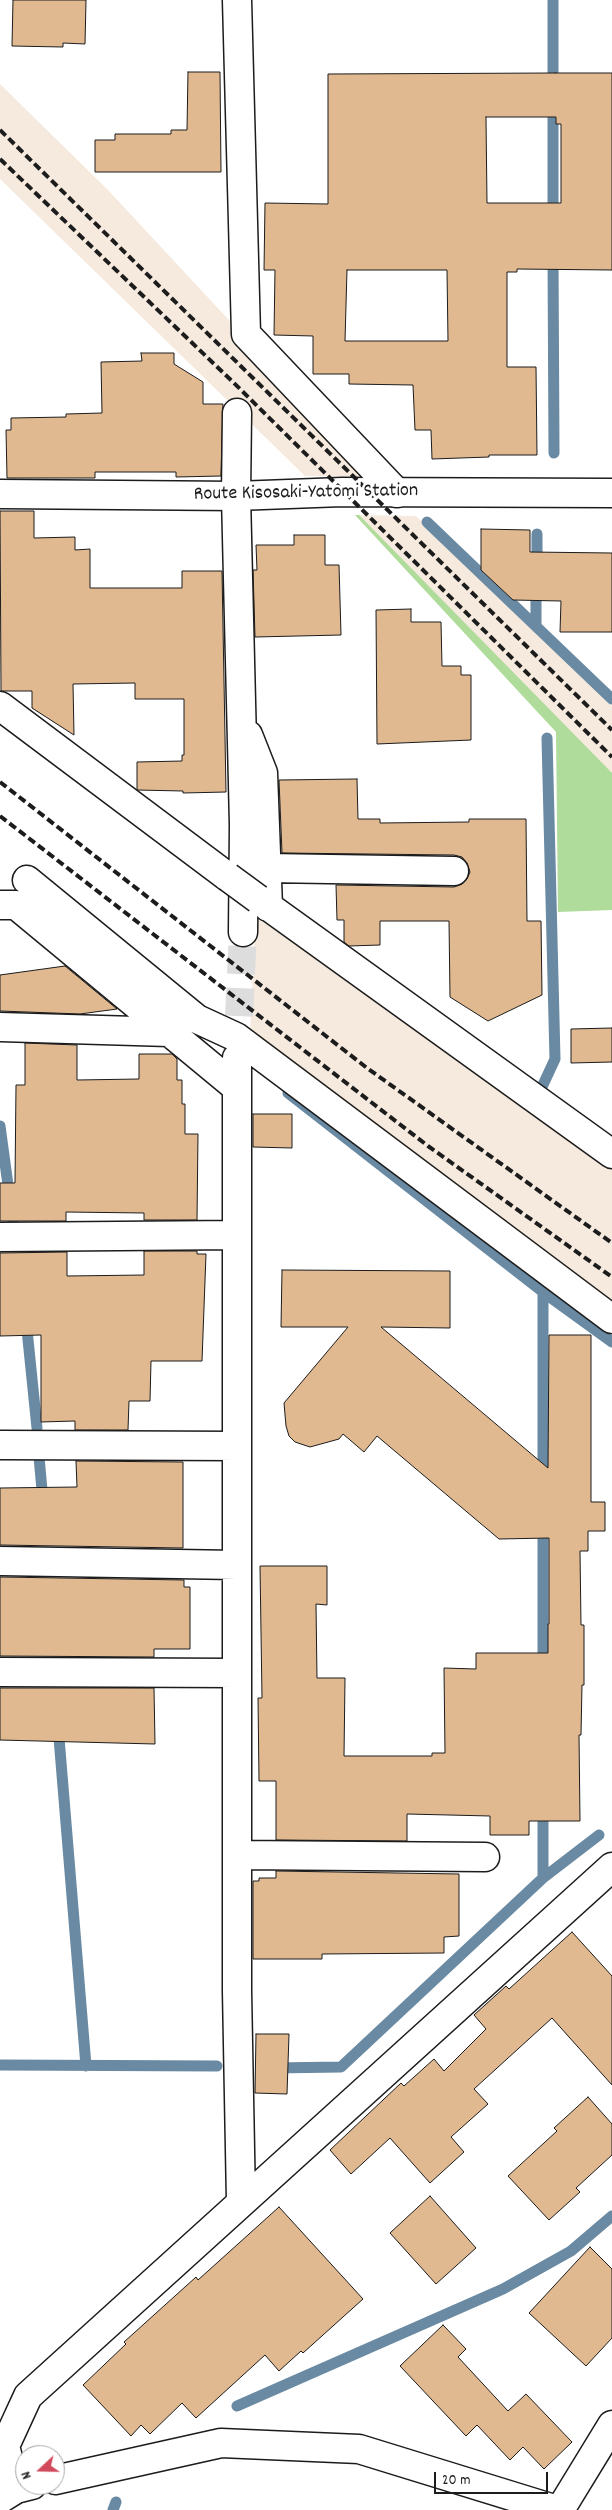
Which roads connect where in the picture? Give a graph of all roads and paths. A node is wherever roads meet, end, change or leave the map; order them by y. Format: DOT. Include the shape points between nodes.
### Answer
graph roads {
  1 [pos="237,0"];
  2 [pos="237,412"];
  3 [pos="397,493"];
  4 [pos="0,494"];
  5 [pos="612,494"];
  6 [pos="236,496"];
  7 [pos="0,706"];
  8 [pos="241,715"];
  9 [pos="267,868"];
  10 [pos="454,871"];
  11 [pos="28,880"];
  12 [pos="263,903"];
  13 [pos="0,905"];
  14 [pos="243,932"];
  15 [pos="0,1027"];
  16 [pos="169,1032"];
  17 [pos="237,1058"];
  18 [pos="236,1087"];
  19 [pos="612,1154"];
  20 [pos="236,1235"];
  21 [pos="0,1237"];
  22 [pos="612,1319"];
  23 [pos="0,1445"];
  24 [pos="236,1446"];
  25 [pos="0,1561"];
  26 [pos="236,1565"];
  27 [pos="0,1672"];
  28 [pos="237,1673"];
  29 [pos="237,1856"];
  30 [pos="485,1856"];
  31 [pos="612,1866"];
  32 [pos="241,2202"];
  33 [pos="612,2425"];
  34 [pos="65,2478"];
  35 [pos="15,2487"];
  36 [pos="559,2510"];
  1 -- 3 [label="street" via="246,334"];
  2 -- 6 [label="street"];
  3 -- 5 [label="street, Route Kisosaki-Yatomi Station"];
  3 -- 6 [label="street, Route Kisosaki-Yatomi Station"];
  4 -- 6 [label="street, Route Kisosaki-Yatomi Station"];
  6 -- 8 [label="street"];
  7 -- 12 [label="street, bridge"];
  8 -- 9 [label="street" via="263,773"];
  8 -- 14 [label="street"];
  9 -- 10 [label="street"];
  9 -- 12 [label="street"];
  11 -- 22 [label="street" via="197,1020 236,1037"];
  12 -- 19 [label="street"];
  13 -- 16 [label="street" via="16,905"];
  15 -- 16 [label="street"];
  16 -- 18 [label="street"];
  17 -- 18 [label="street"];
  18 -- 20 [label="street"];
  20 -- 21 [label="street"];
  20 -- 24 [label="street"];
  23 -- 24 [label="street"];
  24 -- 26 [label="street"];
  25 -- 26 [label="street"];
  26 -- 28 [label="street"];
  27 -- 28 [label="street"];
  28 -- 29 [label="street"];
  29 -- 30 [label="street"];
  29 -- 32 [label="street"];
  31 -- 32 [label="street"];
  32 -- 35 [label="street" via="28,2396 5,2446"];
  33 -- 36 [label="street"];
  34 -- 36 [label="street" via="221,2443 359,2449"];
}
